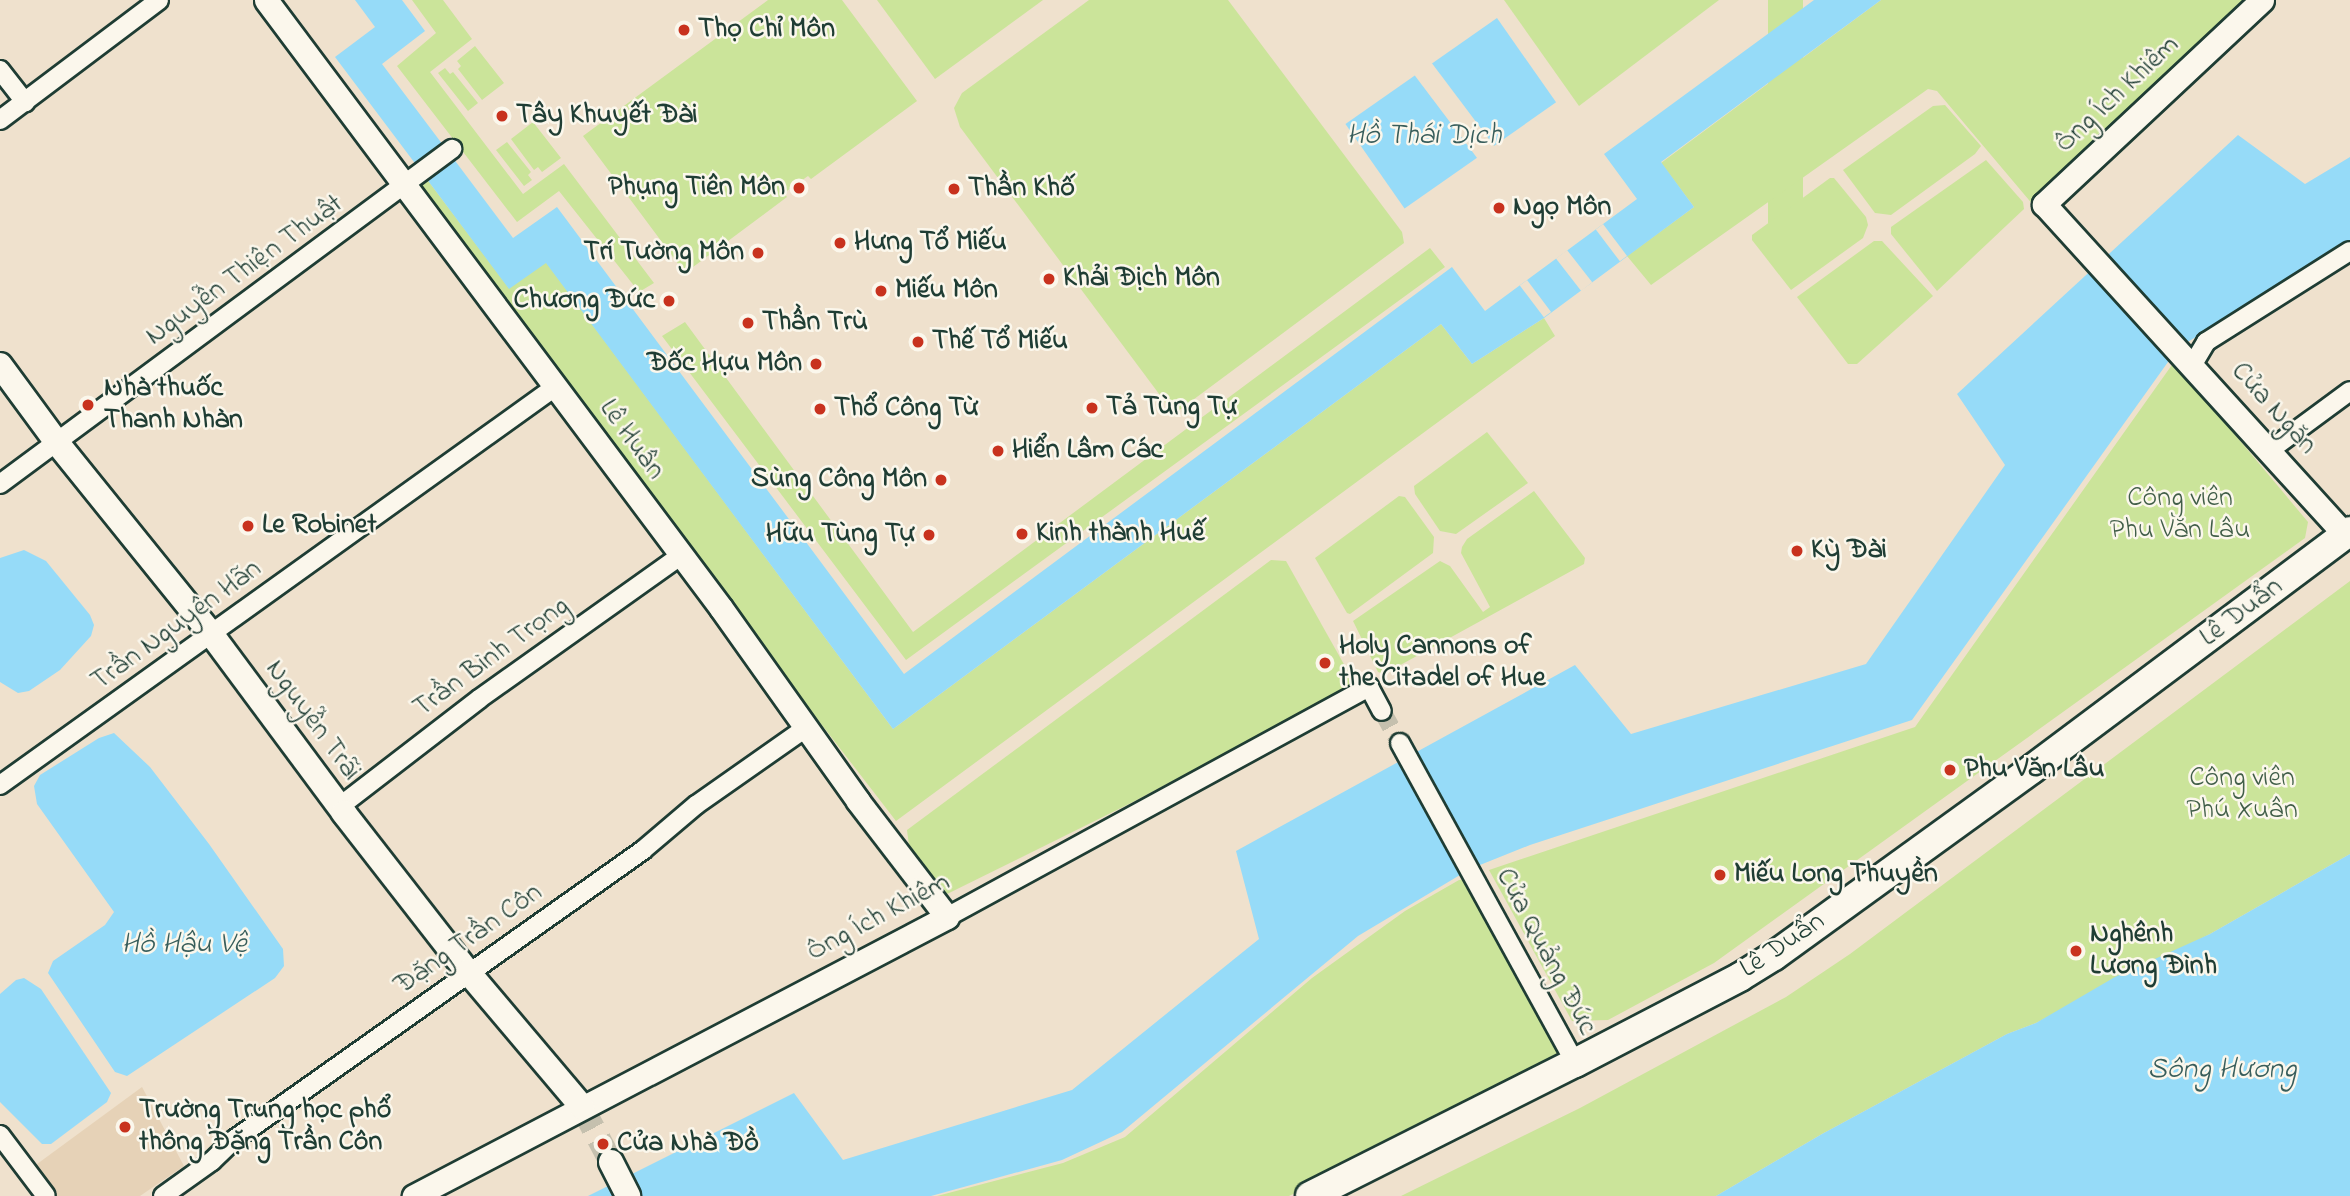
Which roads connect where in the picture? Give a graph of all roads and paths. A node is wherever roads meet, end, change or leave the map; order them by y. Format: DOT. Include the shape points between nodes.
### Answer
graph roads {
  1 [pos="159,0"];
  2 [pos="266,0"];
  3 [pos="2262,0"];
  4 [pos="0,70"];
  5 [pos="24,102"];
  6 [pos="0,120"];
  7 [pos="452,149"];
  8 [pos="404,187"];
  9 [pos="2350,251"];
  10 [pos="2095,259"];
  11 [pos="2188,359"];
  12 [pos="0,365"];
  13 [pos="555,387"];
  14 [pos="2350,391"];
  15 [pos="58,444"];
  16 [pos="2270,450"];
  17 [pos="0,484"];
  18 [pos="2349,539"];
  19 [pos="680,556"];
  20 [pos="212,635"];
  21 [pos="1382,711"];
  22 [pos="807,727"];
  23 [pos="1400,743"];
  24 [pos="0,785"];
  25 [pos="339,807"];
  26 [pos="947,917"];
  27 [pos="468,972"];
  28 [pos="1579,1071"];
  29 [pos="582,1107"];
  30 [pos="0,1135"];
  31 [pos="611,1162"];
  32 [pos="46,1196"];
  33 [pos="163,1196"];
  34 [pos="414,1196"];
  35 [pos="628,1196"];
  36 [pos="1310,1196"];
  37 [pos="1347,1196"];
  1 -- 5 [label="street"];
  2 -- 8 [label="street, Lê Huân"];
  3 -- 10 [label="street, Ông Ích Khiêm" via="2044,204"];
  4 -- 5 [label="street"];
  5 -- 6 [label="street"];
  7 -- 8 [label="street, Nguyễn Thiện Thuật"];
  8 -- 13 [label="street, Lê Huân"];
  8 -- 15 [label="street, Nguyễn Thiện Thuật"];
  9 -- 11 [label="street" via="2206,342"];
  10 -- 11 [label="street, Cửa Ngăn"];
  11 -- 16 [label="street, Cửa Ngăn"];
  12 -- 15 [label="main road, Nguyễn Trãi"];
  13 -- 19 [label="street, Lê Huân"];
  13 -- 20 [label="street, Trần Nguyên Hãn"];
  14 -- 16 [label="street"];
  15 -- 17 [label="street, Nguyễn Thiện Thuật"];
  15 -- 20 [label="main road, Nguyễn Trãi"];
  16 -- 18 [label="street, Cửa Ngăn"];
  18 -- 28 [label="main road, Lê Duẩn" via="1774,956"];
  19 -- 22 [label="street, Lê Huân"];
  19 -- 25 [label="street, Trần Bình Trọng" via="479,699"];
  20 -- 24 [label="street, Trần Nguyên Hãn"];
  20 -- 25 [label="main road, Nguyễn Trãi"];
  21 -- 26 [label="street, Ông Ích Khiêm" via="1369,687"];
  22 -- 26 [label="street, Lê Huân"];
  22 -- 27 [label="street, Đặng Trần Côn" via="695,806 643,850"];
  23 -- 28 [label="street, Cửa Quảng Đức"];
  25 -- 27 [label="main road, Nguyễn Trãi"];
  26 -- 29 [label="street, Ông Ích Khiêm"];
  27 -- 29 [label="main road, Nguyễn Trãi"];
  27 -- 33 [label="street, Đặng Trần Côn"];
  28 -- 36 [label="main road, Lê Duẩn"];
  28 -- 37 [label="main road, Lê Duẩn"];
  29 -- 34 [label="street, Ông Ích Khiêm"];
  30 -- 32 [label="street"];
  31 -- 35 [label="main road"];
}
